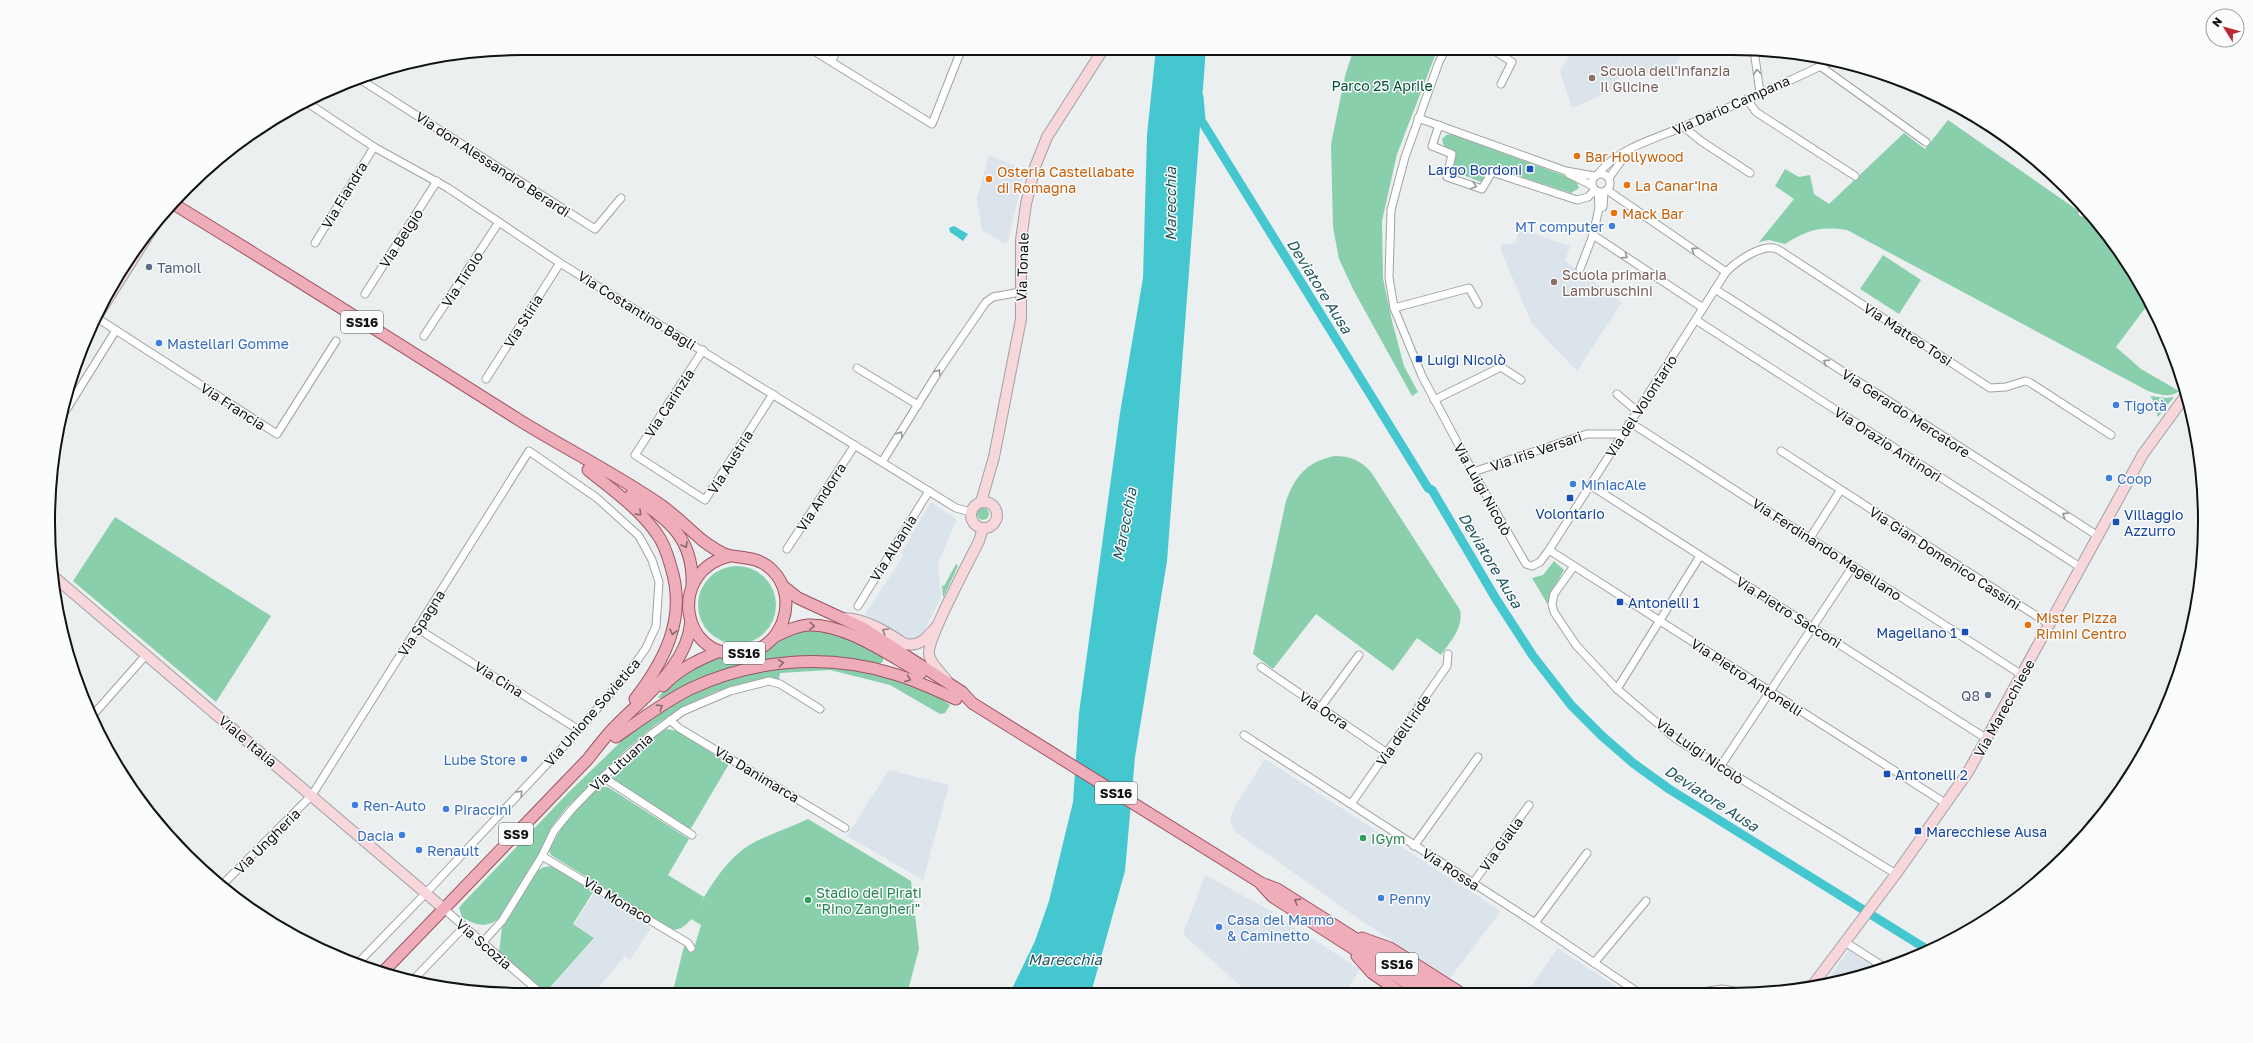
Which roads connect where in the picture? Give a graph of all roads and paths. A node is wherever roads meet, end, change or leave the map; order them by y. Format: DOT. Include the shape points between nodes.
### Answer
graph roads {
  1 [pos="821,55"];
  2 [pos="834,55"];
  3 [pos="959,55"];
  4 [pos="1100,55"];
  5 [pos="1443,55"];
  6 [pos="1501,55"];
  7 [pos="1755,56"];
  8 [pos="832,61"];
  9 [pos="1824,64"];
  10 [pos="1820,66"];
  11 [pos="365,83"];
  12 [pos="1501,84"];
  13 [pos="1760,93"];
  14 [pos="1747,99"];
  15 [pos="311,105"];
  16 [pos="1418,118"];
  17 [pos="1439,125"];
  18 [pos="1684,127"];
  19 [pos="1926,142"];
  20 [pos="374,147"];
  21 [pos="1629,150"];
  22 [pos="1566,171"];
  23 [pos="1750,173"];
  24 [pos="1596,175"];
  25 [pos="1855,176"];
  26 [pos="1609,178"];
  27 [pos="437,181"];
  28 [pos="1599,190"];
  29 [pos="621,198"];
  30 [pos="178,207"];
  31 [pos="499,222"];
  32 [pos="1593,235"];
  33 [pos="315,243"];
  34 [pos="560,262"];
  35 [pos="1580,269"];
  36 [pos="1726,272"];
  37 [pos="1715,289"];
  38 [pos="1020,292"];
  39 [pos="365,294"];
  40 [pos="1478,304"];
  41 [pos="1394,308"];
  42 [pos="1704,308"];
  43 [pos="101,320"];
  44 [pos="1696,320"];
  45 [pos="116,330"];
  46 [pos="424,336"];
  47 [pos="336,341"];
  48 [pos="702,350"];
  49 [pos="857,368"];
  50 [pos="486,379"];
  51 [pos="1521,380"];
  52 [pos="773,394"];
  53 [pos="1617,394"];
  54 [pos="73,396"];
  55 [pos="1434,400"];
  56 [pos="2182,400"];
  57 [pos="918,405"];
  58 [pos="2183,406"];
  59 [pos="1638,412"];
  60 [pos="2170,415"];
  61 [pos="1631,423"];
  62 [pos="1623,434"];
  63 [pos="2111,435"];
  64 [pos="545,436"];
  65 [pos="855,445"];
  66 [pos="529,451"];
  67 [pos="1781,451"];
  68 [pos="635,455"];
  69 [pos="882,462"];
  70 [pos="588,470"];
  71 [pos="1473,472"];
  72 [pos="1590,485"];
  73 [pos="929,491"];
  74 [pos="1840,491"];
  75 [pos="981,502"];
  76 [pos="971,512"];
  77 [pos="983,528"];
  78 [pos="2098,536"];
  79 [pos="1810,538"];
  80 [pos="787,549"];
  81 [pos="1549,550"];
  82 [pos="730,556"];
  83 [pos="1700,556"];
  84 [pos="1540,562"];
  85 [pos="1574,566"];
  86 [pos="1853,566"];
  87 [pos="2080,567"];
  88 [pos="59,582"];
  89 [pos="783,586"];
  90 [pos="692,587"];
  91 [pos="858,606"];
  92 [pos="841,618"];
  93 [pos="1661,620"];
  94 [pos="691,621"];
  95 [pos="939,623"];
  96 [pos="2049,624"];
  97 [pos="1813,626"];
  98 [pos="418,629"];
  99 [pos="775,636"];
  100 [pos="720,651"];
  101 [pos="1448,654"];
  102 [pos="146,655"];
  103 [pos="1359,655"];
  104 [pos="1261,667"];
  105 [pos="2022,675"];
  106 [pos="948,683"];
  107 [pos="1617,688"];
  108 [pos="1770,693"];
  109 [pos="956,699"];
  110 [pos="972,703"];
  111 [pos="1320,708"];
  112 [pos="820,709"];
  113 [pos="96,712"];
  114 [pos="670,720"];
  115 [pos="579,730"];
  116 [pos="613,735"];
  117 [pos="1244,735"];
  118 [pos="1987,739"];
  119 [pos="1387,753"];
  120 [pos="1478,757"];
  121 [pos="1720,767"];
  122 [pos="603,777"];
  123 [pos="312,795"];
  124 [pos="1945,803"];
  125 [pos="1351,804"];
  126 [pos="1530,805"];
  127 [pos="845,828"];
  128 [pos="692,835"];
  129 [pos="1414,846"];
  130 [pos="1587,853"];
  131 [pos="542,856"];
  132 [pos="1896,874"];
  133 [pos="225,882"];
  134 [pos="1473,883"];
  135 [pos="426,893"];
  136 [pos="1646,901"];
  137 [pos="443,908"];
  138 [pos="1535,923"];
  139 [pos="464,927"];
  140 [pos="1350,940"];
  141 [pos="1845,942"];
  142 [pos="482,943"];
  143 [pos="691,948"];
  144 [pos="362,959"];
  145 [pos="1594,963"];
  146 [pos="1879,964"];
  147 [pos="387,968"];
  148 [pos="417,976"];
  149 [pos="1816,980"];
  150 [pos="535,988"];
  151 [pos="1394,988"];
  152 [pos="1416,988"];
  153 [pos="1433,988"];
  154 [pos="1453,988"];
  155 [pos="1632,988"];
  1 -- 8 [label="street"];
  2 -- 8 [label="street"];
  3 -- 8 [label="street" via="932,124"];
  4 -- 38 [label="street, Via Tonale" via="1047,137 1035,167 1021,240"];
  5 -- 16 [label="street, Via Luigi Nicolò"];
  6 -- 12 [label="street" via="1512,62"];
  13 -- 7 [label="street, one-way"];
  9 -- 10 [label="street, Via Dario Campana"];
  10 -- 13 [label="street, Via Dario Campana"];
  10 -- 19 [label="street"];
  11 -- 29 [label="street, Via don Alessandro Berardi" via="595,229"];
  13 -- 14 [label="street, Via Dario Campana"];
  14 -- 18 [label="street, Via Dario Campana"];
  14 -- 25 [label="street" via="1756,112"];
  15 -- 20 [label="street, Via Costantino Bagli"];
  16 -- 17 [label="street"];
  16 -- 41 [label="street, Via Luigi Nicolò" via="1405,157 1390,222 1389,277"];
  17 -- 22 [label="street"];
  17 -- 28 [label="street, one-way" via="1432,146 1452,154 1447,177 1482,189 1492,172 1577,200"];
  18 -- 21 [label="street, Via Dario Campana"];
  18 -- 23 [label="street"];
  20 -- 27 [label="street, Via Costantino Bagli"];
  20 -- 33 [label="street, Via Fiandra"];
  21 -- 24 [label="street, Via Dario Campana" via="1615,156"];
  21 -- 26 [label="street"];
  22 -- 24 [label="street"];
  22 -- 28 [label="street"];
  24 -- 26 [label="street" via="1605,174"];
  24 -- 28 [label="street"];
  26 -- 28 [label="street" via="1610,185"];
  27 -- 31 [label="street, Via Costantino Bagli"];
  27 -- 39 [label="street, Via Belgio"];
  28 -- 32 [label="street" via="1599,208"];
  36 -- 28 [label="street, one-way"];
  30 -- 64 [label="main road, SS16"];
  31 -- 34 [label="street, Via Costantino Bagli"];
  31 -- 46 [label="street, Via Tirolo"];
  32 -- 35 [label="street"];
  32 -- 42 [label="street, one-way"];
  34 -- 48 [label="street, Via Costantino Bagli"];
  34 -- 50 [label="street, Via Stiria"];
  36 -- 37 [label="street, Via Matteo Tosi"];
  36 -- 63 [label="street, Via Matteo Tosi" via="1736,262 1757,251 1776,248 1990,388 2029,382"];
  37 -- 42 [label="street, Via del Volontario"];
  78 -- 37 [label="street, Via Gerardo Mercatore, one-way"];
  57 -- 38 [label="street, one-way" via="986,302"];
  38 -- 75 [label="street, Via Tonale" via="1021,319 1009,386 994,457"];
  40 -- 41 [label="street" via="1469,288"];
  41 -- 55 [label="street, Via Luigi Nicolò"];
  42 -- 44 [label="street, Via del Volontario"];
  43 -- 45 [label="street, Via Francia"];
  44 -- 59 [label="street, Via del Volontario"];
  44 -- 87 [label="street, Via Orazio Antinori"];
  45 -- 47 [label="street, Via Francia" via="277,434"];
  45 -- 54 [label="street"];
  48 -- 52 [label="street, Via Costantino Bagli"];
  48 -- 68 [label="street, Via Carinzia"];
  49 -- 57 [label="street"];
  51 -- 55 [label="street" via="1501,367"];
  52 -- 65 [label="street, Via Costantino Bagli"];
  52 -- 68 [label="street, Via Austria" via="705,500"];
  53 -- 59 [label="street"];
  55 -- 71 [label="street, Via Luigi Nicolò"];
  56 -- 60 [label="street, Via Marecchiese"];
  69 -- 57 [label="street, one-way"];
  58 -- 60 [label="street, Via Marecchiese"];
  59 -- 61 [label="street, Via del Volontario"];
  60 -- 78 [label="street, Via Marecchiese" via="2144,454"];
  61 -- 62 [label="street, Via del Volontario"];
  61 -- 79 [label="street, Via Ferdinando Magellano"];
  62 -- 71 [label="street, Via Iris Versari" via="1587,434"];
  62 -- 72 [label="street, Via del Volontario"];
  64 -- 70 [label="main road, SS16"];
  64 -- 82 [label="main road, SS16" via="660,504 703,540"];
  65 -- 69 [label="street, Via Costantino Bagli"];
  65 -- 80 [label="street, Via Andorra"];
  66 -- 98 [label="street, Via Spagna"];
  66 -- 115 [label="street, Via Unione Sovietica" via="597,498 639,536 652,560 659,582 656,626 646,648"];
  67 -- 74 [label="street, Via Gian Domenico Cassini"];
  69 -- 73 [label="street, Via Costantino Bagli"];
  70 -- 90 [label="main road, SS16, one-way" via="656,512 676,531 688,551 692,567"];
  70 -- 116 [label="main road, one-way" via="634,509 658,534 675,577 678,601 674,630 660,662"];
  71 -- 84 [label="street, Via Luigi Nicolò" via="1520,557 1532,566"];
  72 -- 81 [label="street, Via del Volontario"];
  72 -- 83 [label="street, Via Pietro Sacconi"];
  73 -- 76 [label="street, Via Costantino Bagli" via="956,508"];
  73 -- 91 [label="street, Via Albania"];
  74 -- 79 [label="street"];
  74 -- 96 [label="street, Via Gian Domenico Cassini"];
  75 -- 76 [label="street" via="974,506"];
  75 -- 77 [label="street" via="992,505 997,516 994,523"];
  76 -- 77 [label="street" via="974,523"];
  77 -- 95 [label="street"];
  78 -- 87 [label="street, Via Marecchiese"];
  79 -- 86 [label="street, Via Ferdinando Magellano"];
  81 -- 84 [label="street, Via del Volontario"];
  81 -- 85 [label="street, Via Pietro Antonelli"];
  82 -- 89 [label="main road, SS16" via="748,557 764,563"];
  82 -- 90 [label="main road, SS16" via="717,560 705,568"];
  83 -- 93 [label="street"];
  83 -- 97 [label="street, Via Pietro Sacconi"];
  85 -- 93 [label="street, Via Pietro Antonelli"];
  85 -- 107 [label="street, Via Luigi Nicolò" via="1554,594 1554,612 1576,645"];
  86 -- 97 [label="street"];
  86 -- 105 [label="street, Via Ferdinando Magellano"];
  87 -- 96 [label="street, Via Marecchiese"];
  88 -- 102 [label="street, Viale Italia"];
  89 -- 92 [label="main road, SS16" via="798,598"];
  89 -- 99 [label="main road, SS16" via="785,616"];
  90 -- 94 [label="main road, SS16" via="689,597"];
  95 -- 92 [label="street, one-way" via="923,642 911,645 856,618"];
  92 -- 106 [label="main road, SS16" via="863,628"];
  93 -- 107 [label="street"];
  93 -- 108 [label="street, Via Pietro Antonelli"];
  94 -- 100 [label="main road, SS16" via="702,639"];
  94 -- 116 [label="main road, SS9" via="685,647 674,664"];
  95 -- 106 [label="street" via="929,656"];
  96 -- 105 [label="street, Via Marecchiese"];
  97 -- 108 [label="street"];
  97 -- 118 [label="street, Via Pietro Sacconi"];
  98 -- 115 [label="street, Via Cina"];
  98 -- 123 [label="street, Via Spagna"];
  99 -- 100 [label="main road, SS16" via="752,652 731,654"];
  99 -- 109 [label="main road, SS16, one-way" via="792,628 808,625 841,631 925,675"];
  100 -- 116 [label="main road, SS9" via="684,667"];
  101 -- 119 [label="street, Via dell'Iride" via="1447,666"];
  102 -- 113 [label="street"];
  102 -- 123 [label="street, Viale Italia"];
  103 -- 111 [label="street"];
  104 -- 111 [label="street, Via Ocra"];
  105 -- 118 [label="street, Via Marecchiese"];
  106 -- 110 [label="main road, SS16" via="962,692"];
  107 -- 121 [label="street, Via Luigi Nicolò" via="1676,739"];
  108 -- 121 [label="street"];
  108 -- 124 [label="street, Via Pietro Antonelli"];
  109 -- 110 [label="main road, SS16"];
  116 -- 109 [label="main road, one-way" via="688,690 708,681 743,670 785,662 814,661 863,666 894,674"];
  110 -- 140 [label="main road, SS16" via="1260,883 1277,889"];
  111 -- 119 [label="street, Via Ocra"];
  112 -- 114 [label="street, Via Lituania" via="780,684 769,681 730,690 683,711"];
  114 -- 122 [label="street, Via Lituania"];
  114 -- 127 [label="street, Via Danimarca" via="679,728"];
  135 -- 115 [label="street, Via Unione Sovietica, one-way"];
  116 -- 137 [label="main road, SS9"];
  117 -- 125 [label="street, Via Rossa"];
  118 -- 124 [label="street, Via Marecchiese" via="1968,772"];
  119 -- 125 [label="street, Via dell'Iride"];
  120 -- 129 [label="street"];
  121 -- 132 [label="street, Via Luigi Nicolò"];
  122 -- 128 [label="street"];
  122 -- 131 [label="street, Via Lituania" via="554,831"];
  123 -- 133 [label="street, Via Ungheria"];
  123 -- 135 [label="street, Viale Italia"];
  124 -- 132 [label="street, Via Marecchiese"];
  125 -- 129 [label="street, Via Rossa"];
  126 -- 134 [label="street, Via Gialla"];
  129 -- 134 [label="street, Via Rossa"];
  130 -- 138 [label="street"];
  131 -- 142 [label="street, Via Lituania" via="502,921"];
  131 -- 143 [label="street, Via Monaco" via="688,943"];
  132 -- 141 [label="street, Via Marecchiese"];
  134 -- 138 [label="street, Via Rossa"];
  135 -- 137 [label="street, Viale Italia"];
  135 -- 144 [label="street, Via Unione Sovietica"];
  136 -- 145 [label="street"];
  137 -- 139 [label="street, Via Scozia"];
  137 -- 147 [label="main road, SS9"];
  138 -- 145 [label="street, Via Rossa"];
  139 -- 142 [label="street, Via Scozia"];
  139 -- 148 [label="street"];
  140 -- 151 [label="main road" via="1372,973"];
  140 -- 152 [label="main road, SS16"];
  140 -- 153 [label="main road, SS16"];
  140 -- 154 [label="main road" via="1370,940 1390,948"];
  141 -- 146 [label="street"];
  141 -- 149 [label="street, Via Marecchiese"];
  142 -- 150 [label="street, Via Scozia"];
  145 -- 155 [label="street, Via Rossa"];
}
